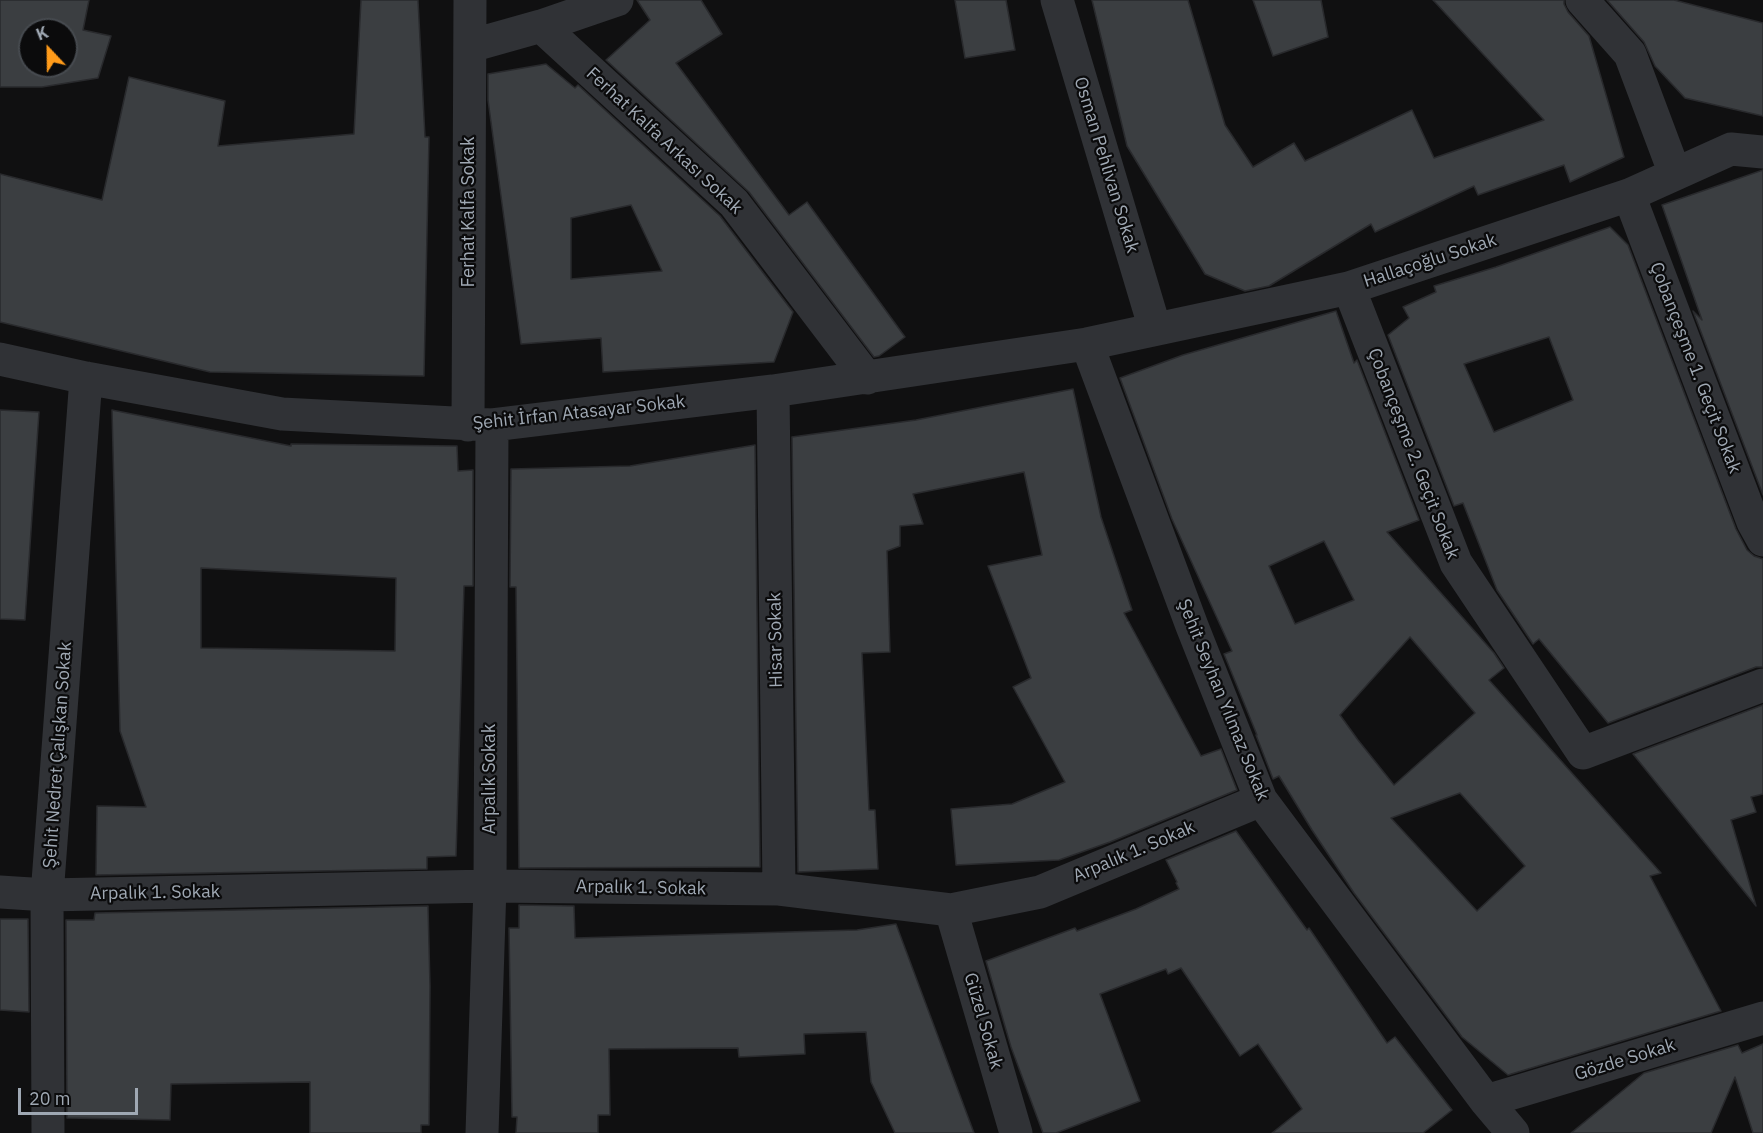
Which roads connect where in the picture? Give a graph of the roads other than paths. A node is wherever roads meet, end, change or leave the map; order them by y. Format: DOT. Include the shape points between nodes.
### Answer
graph roads {
  1 [pos="470,0"];
  2 [pos="617,0"];
  3 [pos="1057,0"];
  4 [pos="1582,0"];
  5 [pos="541,26"];
  6 [pos="470,46"];
  7 [pos="1763,152"];
  8 [pos="1675,174"];
  9 [pos="1629,195"];
  10 [pos="1348,288"];
  11 [pos="1155,329"];
  12 [pos="1087,344"];
  13 [pos="0,359"];
  14 [pos="86,378"];
  15 [pos="867,378"];
  16 [pos="773,391"];
  17 [pos="480,425"];
  18 [pos="1763,540"];
  19 [pos="1763,685"];
  20 [pos="1261,800"];
  21 [pos="490,886"];
  22 [pos="779,889"];
  23 [pos="0,892"];
  24 [pos="48,896"];
  25 [pos="951,910"];
  26 [pos="1763,1018"];
  27 [pos="1486,1101"];
  28 [pos="48,1133"];
  29 [pos="482,1133"];
  30 [pos="1016,1133"];
  31 [pos="1513,1133"];
  1 -- 6 [label="street, Ferhat Kalfa Sokak"];
  2 -- 5 [label="street"];
  3 -- 11 [label="street, Osman Pehlivan Sokak"];
  4 -- 8 [label="street" via="1630,54"];
  5 -- 6 [label="street"];
  5 -- 15 [label="street, Ferhat Kalfa Arkası Sokak" via="734,203"];
  6 -- 17 [label="street, Ferhat Kalfa Sokak"];
  7 -- 8 [label="street, Hallaçoğlu Sokak" via="1731,149"];
  8 -- 9 [label="street, Hallaçoğlu Sokak"];
  9 -- 10 [label="street, Hallaçoğlu Sokak"];
  9 -- 18 [label="street, Çobançeşme 1. Geçit Sokak"];
  10 -- 11 [label="street, Hallaçoğlu Sokak"];
  10 -- 19 [label="street, Çobançeşme 2. Geçit Sokak" via="1456,563 1583,753"];
  11 -- 12 [label="street, Hallaçoğlu Sokak"];
  12 -- 15 [label="street, Şehit İrfan Atasayar Sokak"];
  12 -- 20 [label="street, Şehit Seyhan Yılmaz Sokak"];
  13 -- 14 [label="street, Şehit İrfan Atasayar Sokak"];
  14 -- 17 [label="street, Şehit İrfan Atasayar Sokak" via="282,414"];
  14 -- 24 [label="street, Şehit Nedret Çalışkan Sokak"];
  15 -- 16 [label="street, Şehit İrfan Atasayar Sokak"];
  16 -- 17 [label="street, Şehit İrfan Atasayar Sokak"];
  16 -- 22 [label="street, Hisar Sokak"];
  17 -- 21 [label="street, Arpalık Sokak"];
  20 -- 25 [label="street, Arpalık 1. Sokak" via="1040,892"];
  20 -- 27 [label="street, Şehit Seyhan Yılmaz Sokak"];
  21 -- 22 [label="street, Arpalık 1. Sokak"];
  21 -- 24 [label="street, Arpalık 1. Sokak"];
  21 -- 29 [label="street, Arpalık Sokak"];
  22 -- 25 [label="street, Arpalık 1. Sokak"];
  23 -- 24 [label="street, Arpalık 1. Sokak"];
  24 -- 28 [label="street, Şehit Nedret Çalışkan Sokak"];
  25 -- 30 [label="street, Güzel Sokak"];
  26 -- 27 [label="street, Gözde Sokak"];
  27 -- 31 [label="street, Şehit Seyhan Yılmaz Sokak"];
}
